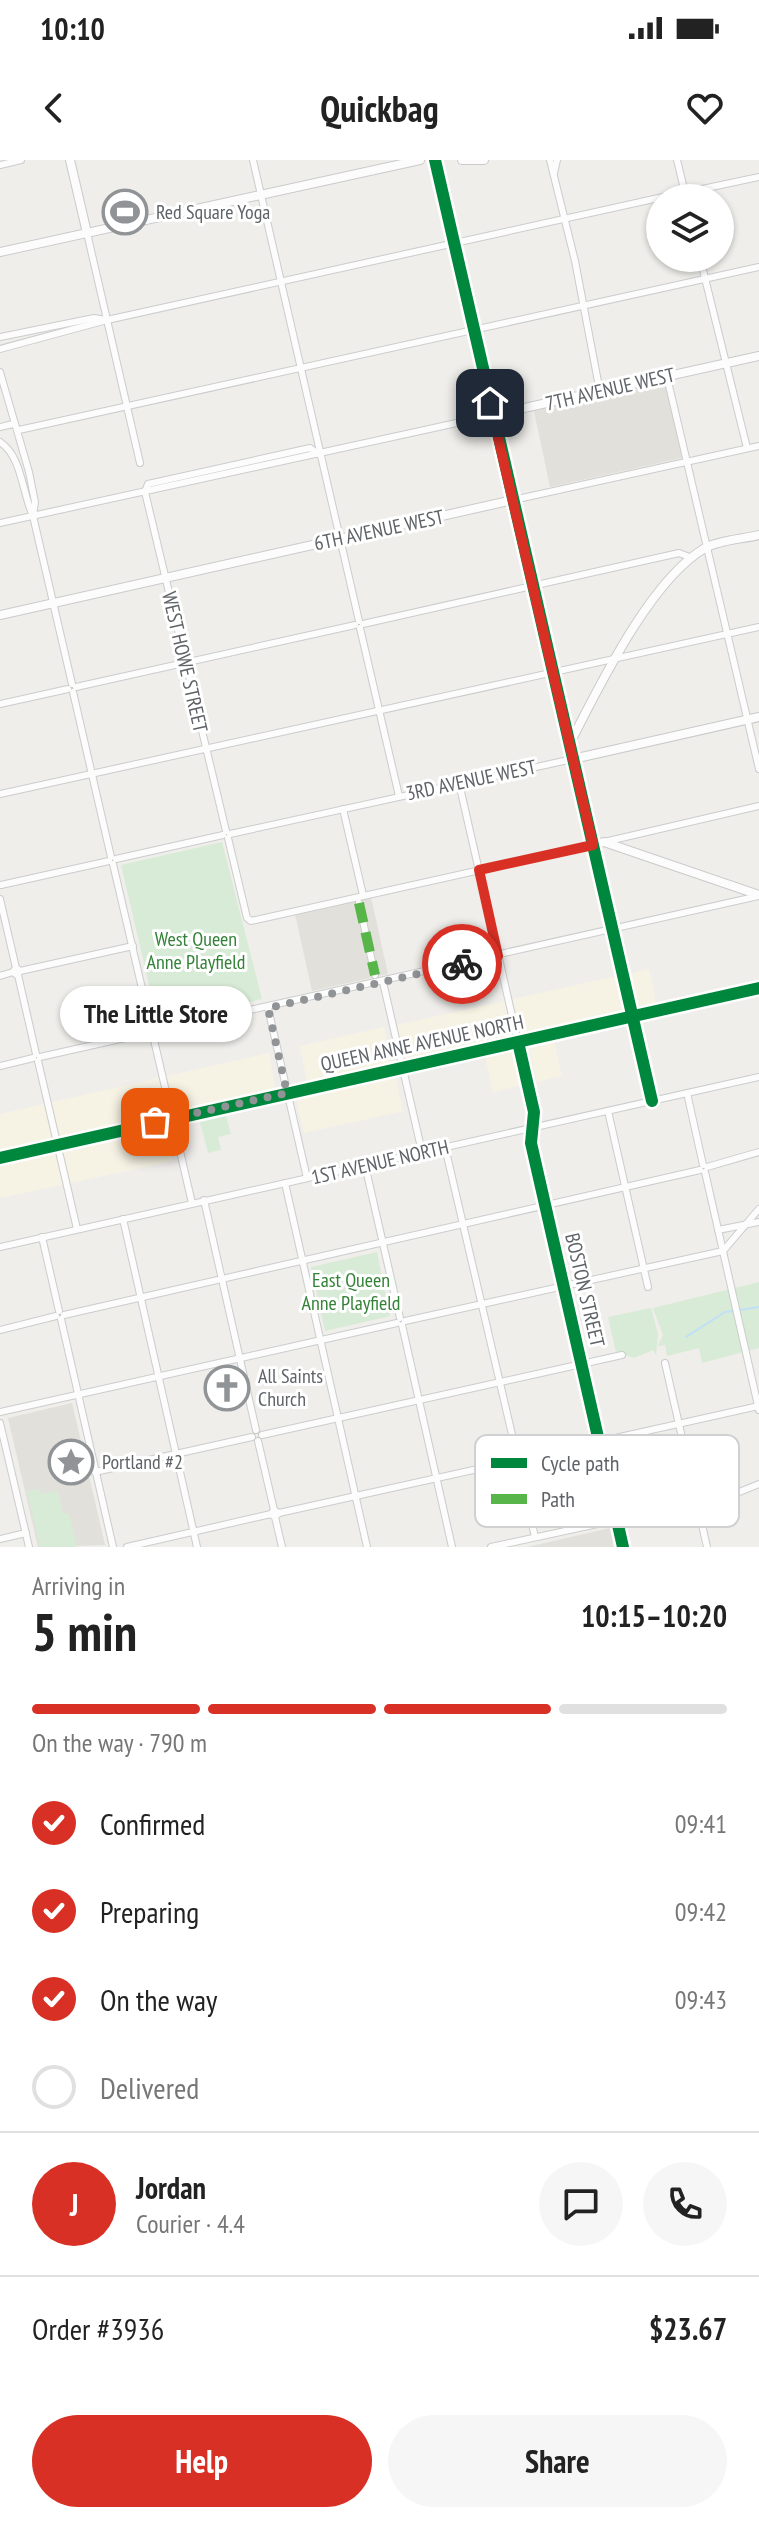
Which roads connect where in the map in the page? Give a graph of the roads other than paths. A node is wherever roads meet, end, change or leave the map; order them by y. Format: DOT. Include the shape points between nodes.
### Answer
graph roads {
  1 [pos="21,160"];
  2 [pos="70,160"];
  3 [pos="253,160"];
  4 [pos="420,160"];
  5 [pos="435,160"];
  6 [pos="462,160"];
  7 [pos="484,160"];
  8 [pos="550,160"];
  9 [pos="557,160"];
  10 [pos="677,160"];
  11 [pos="0,165"];
  12 [pos="554,176"];
  13 [pos="759,177"];
  14 [pos="683,184"];
  15 [pos="729,184"];
  16 [pos="261,195"];
  17 [pos="646,202"];
  18 [pos="565,219"];
  19 [pos="87,233"];
  20 [pos="453,244"];
  21 [pos="0,252"];
  22 [pos="759,267"];
  23 [pos="703,272"];
  24 [pos="705,279"];
  25 [pos="281,281"];
  26 [pos="582,304"];
  27 [pos="107,320"];
  28 [pos="473,330"];
  29 [pos="0,337"];
  30 [pos="0,349"];
  31 [pos="759,356"];
  32 [pos="726,364"];
  33 [pos="300,368"];
  34 [pos="0,372"];
  35 [pos="667,377"];
  36 [pos="600,392"];
  37 [pos="126,405"];
  38 [pos="493,415"];
  39 [pos="0,427"];
  40 [pos="16,427"];
  41 [pos="0,442"];
  42 [pos="759,446"];
  43 [pos="747,448"];
  44 [pos="320,455"];
  45 [pos="687,462"];
  46 [pos="140,463"];
  47 [pos="145,492"];
  48 [pos="513,500"];
  49 [pos="33,516"];
  50 [pos="0,523"];
  51 [pos="759,535"];
  52 [pos="340,539"];
  53 [pos="707,547"];
  54 [pos="692,558"];
  55 [pos="165,578"];
  56 [pos="533,586"];
  57 [pos="53,603"];
  58 [pos="0,615"];
  59 [pos="359,624"];
  60 [pos="759,627"];
  61 [pos="727,634"];
  62 [pos="614,658"];
  63 [pos="186,663"];
  64 [pos="553,672"];
  65 [pos="72,688"];
  66 [pos="0,704"];
  67 [pos="380,711"];
  68 [pos="759,717"];
  69 [pos="747,720"];
  70 [pos="569,744"];
  71 [pos="206,748"];
  72 [pos="573,759"];
  73 [pos="759,769"];
  74 [pos="92,774"];
  75 [pos="459,783"];
  76 [pos="0,794"];
  77 [pos="399,796"];
  78 [pos="759,806"];
  79 [pos="343,809"];
  80 [pos="227,835"];
  81 [pos="604,842"];
  82 [pos="593,845"];
  83 [pos="112,860"];
  84 [pos="479,870"];
  85 [pos="0,885"];
  86 [pos="363,895"];
  87 [pos="759,896"];
  88 [pos="0,899"];
  89 [pos="359,903"];
  90 [pos="613,930"];
  91 [pos="133,946"];
  92 [pos="498,956"];
  93 [pos="17,972"];
  94 [pos="375,975"];
  95 [pos="0,976"];
  96 [pos="383,982"];
  97 [pos="759,988"];
  98 [pos="268,1008"];
  99 [pos="632,1016"];
  100 [pos="153,1032"];
  101 [pos="518,1042"];
  102 [pos="37,1058"];
  103 [pos="0,1066"];
  104 [pos="403,1068"];
  105 [pos="759,1077"];
  106 [pos="287,1093"];
  107 [pos="687,1093"];
  108 [pos="652,1101"];
  109 [pos="608,1111"];
  110 [pos="172,1118"];
  111 [pos="531,1128"];
  112 [pos="56,1145"];
  113 [pos="445,1147"];
  114 [pos="422,1152"];
  115 [pos="759,1152"];
  116 [pos="0,1158"];
  117 [pos="365,1165"];
  118 [pos="704,1168"];
  119 [pos="307,1178"];
  120 [pos="285,1183"];
  121 [pos="626,1190"];
  122 [pos="204,1200"];
  123 [pos="192,1203"];
  124 [pos="545,1208"];
  125 [pos="759,1209"];
  126 [pos="123,1219"];
  127 [pos="759,1222"];
  128 [pos="747,1223"];
  129 [pos="463,1226"];
  130 [pos="77,1229"];
  131 [pos="718,1230"];
  132 [pos="42,1237"];
  133 [pos="383,1244"];
  134 [pos="0,1247"];
  135 [pos="723,1251"];
  136 [pos="303,1261"];
  137 [pos="644,1268"];
  138 [pos="222,1281"];
  139 [pos="563,1286"];
  140 [pos="648,1287"];
  141 [pos="141,1298"];
  142 [pos="481,1304"];
  143 [pos="60,1316"];
  144 [pos="401,1322"];
  145 [pos="0,1330"];
  146 [pos="321,1340"];
  147 [pos="622,1355"];
  148 [pos="240,1358"];
  149 [pos="665,1363"];
  150 [pos="581,1364"];
  151 [pos="750,1374"];
  152 [pos="159,1376"];
  153 [pos="500,1382"];
  154 [pos="759,1384"];
  155 [pos="78,1393"];
  156 [pos="419,1400"];
  157 [pos="759,1408"];
  158 [pos="0,1412"];
  159 [pos="338,1418"];
  160 [pos="0,1423"];
  161 [pos="679,1424"];
  162 [pos="512,1435"];
  163 [pos="596,1435"];
  164 [pos="630,1435"];
  165 [pos="681,1435"];
  166 [pos="257,1436"];
  167 [pos="3,1451"];
  168 [pos="176,1454"];
  169 [pos="475,1469"];
  170 [pos="95,1472"];
  171 [pos="437,1478"];
  172 [pos="759,1484"];
  173 [pos="739,1490"];
  174 [pos="356,1496"];
  175 [pos="275,1514"];
  176 [pos="533,1527"];
  177 [pos="583,1527"];
  178 [pos="619,1527"];
  179 [pos="702,1527"];
  180 [pos="194,1532"];
  181 [pos="26,1533"];
  182 [pos="535,1537"];
  183 [pos="0,1539"];
  184 [pos="29,1547"];
  185 [pos="113,1547"];
  186 [pos="127,1547"];
  187 [pos="197,1547"];
  188 [pos="282,1547"];
  189 [pos="367,1547"];
  190 [pos="452,1547"];
  191 [pos="491,1547"];
  192 [pos="623,1547"];
  193 [pos="707,1547"];
  1 -- 11 [label="street"];
  2 -- 19 [label="street"];
  3 -- 16 [label="street"];
  4 -- 16 [label="street"];
  5 -- 20 [label="street"];
  6 -- 7 [label="street"];
  8 -- 12 [label="street"];
  9 -- 12 [label="street"];
  10 -- 14 [label="street"];
  12 -- 18 [label="street"];
  13 -- 15 [label="street"];
  16 -- 19 [label="street"];
  16 -- 25 [label="street"];
  17 -- 18 [label="street"];
  18 -- 20 [label="street"];
  18 -- 26 [label="street"];
  19 -- 21 [label="street"];
  19 -- 27 [label="street"];
  20 -- 25 [label="street"];
  20 -- 28 [label="street"];
  22 -- 24 [label="street"];
  23 -- 24 [label="street"];
  24 -- 26 [label="street"];
  24 -- 32 [label="street"];
  25 -- 27 [label="street"];
  25 -- 33 [label="street"];
  26 -- 28 [label="street"];
  26 -- 36 [label="street"];
  27 -- 29 [label="street" via="94,318"];
  27 -- 30 [label="street"];
  27 -- 37 [label="street"];
  28 -- 33 [label="street"];
  28 -- 38 [label="street"];
  31 -- 32 [label="street, 7TH AVENUE WEST"];
  32 -- 35 [label="street, 7TH AVENUE WEST"];
  32 -- 43 [label="street"];
  33 -- 37 [label="street"];
  33 -- 44 [label="street"];
  34 -- 40 [label="street"];
  35 -- 36 [label="street, 7TH AVENUE WEST"];
  35 -- 45 [label="street"];
  36 -- 38 [label="street, 7TH AVENUE WEST"];
  37 -- 40 [label="street"];
  37 -- 46 [label="street"];
  38 -- 44 [label="street, 7TH AVENUE WEST"];
  38 -- 48 [label="street"];
  39 -- 40 [label="street"];
  40 -- 49 [label="street" via="34,499"];
  41 -- 49 [label="street" via="15,458"];
  42 -- 43 [label="street, 6TH AVENUE WEST"];
  43 -- 45 [label="street, 6TH AVENUE WEST"];
  44 -- 47 [label="street, 7TH AVENUE WEST" via="310,448 148,484"];
  44 -- 52 [label="street"];
  45 -- 48 [label="street, 6TH AVENUE WEST"];
  45 -- 53 [label="street"];
  47 -- 49 [label="street, 7TH AVENUE WEST"];
  47 -- 55 [label="street, WEST HOWE STREET"];
  48 -- 52 [label="street, 6TH AVENUE WEST"];
  48 -- 56 [label="street"];
  49 -- 50 [label="street, 7TH AVENUE WEST"];
  49 -- 57 [label="street"];
  51 -- 53 [label="street"];
  52 -- 55 [label="street, 6TH AVENUE WEST"];
  52 -- 59 [label="street"];
  53 -- 54 [label="street"];
  53 -- 61 [label="street"];
  54 -- 56 [label="street" via="679,553"];
  54 -- 62 [label="street" via="650,605"];
  55 -- 57 [label="street, 6TH AVENUE WEST"];
  55 -- 63 [label="street, WEST HOWE STREET"];
  56 -- 59 [label="street"];
  56 -- 64 [label="street"];
  57 -- 58 [label="street, 6TH AVENUE WEST"];
  57 -- 65 [label="street"];
  59 -- 63 [label="street"];
  59 -- 67 [label="street"];
  60 -- 61 [label="street"];
  61 -- 62 [label="street"];
  61 -- 69 [label="street"];
  62 -- 64 [label="street"];
  62 -- 70 [label="street"];
  63 -- 65 [label="street"];
  63 -- 71 [label="street, WEST HOWE STREET"];
  64 -- 67 [label="street"];
  64 -- 70 [label="street"];
  65 -- 66 [label="street"];
  65 -- 74 [label="street"];
  67 -- 71 [label="street"];
  67 -- 77 [label="street"];
  68 -- 69 [label="street, 3RD AVENUE WEST"];
  69 -- 72 [label="street, 3RD AVENUE WEST"];
  69 -- 73 [label="street"];
  70 -- 72 [label="street"];
  71 -- 74 [label="street"];
  71 -- 80 [label="street, WEST HOWE STREET"];
  72 -- 75 [label="street, 3RD AVENUE WEST"];
  72 -- 82 [label="street"];
  74 -- 76 [label="street"];
  74 -- 83 [label="street"];
  75 -- 77 [label="street, 3RD AVENUE WEST"];
  75 -- 84 [label="street"];
  77 -- 79 [label="street, 3RD AVENUE WEST"];
  78 -- 81 [label="street"];
  79 -- 80 [label="street, 3RD AVENUE WEST"];
  79 -- 86 [label="street"];
  80 -- 83 [label="street, 3RD AVENUE WEST"];
  80 -- 86 [label="street, WEST HOWE STREET" via="248,920"];
  81 -- 82 [label="street"];
  81 -- 87 [label="street"];
  82 -- 84 [label="street"];
  82 -- 90 [label="street"];
  83 -- 85 [label="street, 3RD AVENUE WEST"];
  83 -- 91 [label="street"];
  84 -- 86 [label="street"];
  84 -- 92 [label="street"];
  87 -- 90 [label="street"];
  88 -- 93 [label="street"];
  89 -- 94 [label="street"];
  90 -- 92 [label="street"];
  90 -- 99 [label="street"];
  91 -- 93 [label="street"];
  91 -- 100 [label="street"];
  92 -- 96 [label="street"];
  92 -- 101 [label="street"];
  93 -- 95 [label="street"];
  93 -- 102 [label="street"];
  96 -- 98 [label="street"];
  96 -- 104 [label="street"];
  97 -- 99 [label="street, QUEEN ANNE AVENUE NORTH"];
  98 -- 100 [label="street"];
  98 -- 106 [label="street"];
  99 -- 101 [label="street, QUEEN ANNE AVENUE NORTH"];
  99 -- 108 [label="street"];
  100 -- 102 [label="street"];
  100 -- 110 [label="street"];
  101 -- 104 [label="street, QUEEN ANNE AVENUE NORTH"];
  101 -- 111 [label="street, BOSTON STREET" via="533,1107"];
  102 -- 103 [label="street"];
  102 -- 112 [label="street"];
  104 -- 106 [label="street, QUEEN ANNE AVENUE NORTH"];
  104 -- 114 [label="street"];
  105 -- 107 [label="street, 1ST AVENUE NORTH"];
  106 -- 110 [label="street, QUEEN ANNE AVENUE NORTH"];
  106 -- 119 [label="street"];
  107 -- 108 [label="street, 1ST AVENUE NORTH"];
  107 -- 118 [label="street"];
  108 -- 109 [label="street, 1ST AVENUE NORTH"];
  109 -- 111 [label="street, 1ST AVENUE NORTH"];
  109 -- 121 [label="street"];
  110 -- 112 [label="street, QUEEN ANNE AVENUE NORTH"];
  110 -- 123 [label="street"];
  111 -- 113 [label="street, 1ST AVENUE NORTH"];
  111 -- 124 [label="street, BOSTON STREET"];
  112 -- 116 [label="street, QUEEN ANNE AVENUE NORTH"];
  112 -- 130 [label="street"];
  113 -- 114 [label="street, 1ST AVENUE NORTH"];
  113 -- 129 [label="street"];
  114 -- 117 [label="street, 1ST AVENUE NORTH"];
  115 -- 118 [label="street"];
  117 -- 119 [label="street, 1ST AVENUE NORTH"];
  117 -- 133 [label="street"];
  118 -- 121 [label="street"];
  118 -- 131 [label="street"];
  119 -- 120 [label="street, 1ST AVENUE NORTH"];
  120 -- 122 [label="street, 1ST AVENUE NORTH"];
  120 -- 136 [label="street"];
  121 -- 124 [label="street"];
  121 -- 137 [label="street"];
  122 -- 123 [label="street, 1ST AVENUE NORTH"];
  122 -- 138 [label="street"];
  123 -- 126 [label="street, 1ST AVENUE NORTH"];
  124 -- 129 [label="street"];
  124 -- 139 [label="street, BOSTON STREET"];
  125 -- 128 [label="street"];
  126 -- 130 [label="street, 1ST AVENUE NORTH"];
  126 -- 141 [label="street"];
  127 -- 128 [label="street"];
  128 -- 131 [label="street"];
  128 -- 135 [label="street"];
  129 -- 133 [label="street"];
  129 -- 142 [label="street"];
  130 -- 132 [label="street, 1ST AVENUE NORTH"];
  131 -- 135 [label="street"];
  132 -- 134 [label="street, 1ST AVENUE NORTH"];
  132 -- 143 [label="street"];
  133 -- 136 [label="street"];
  133 -- 144 [label="street"];
  135 -- 137 [label="street"];
  135 -- 151 [label="street"];
  136 -- 138 [label="street"];
  136 -- 146 [label="street"];
  137 -- 139 [label="street"];
  137 -- 140 [label="street"];
  138 -- 141 [label="street"];
  138 -- 148 [label="street"];
  139 -- 142 [label="street"];
  139 -- 150 [label="street, BOSTON STREET"];
  141 -- 143 [label="street"];
  141 -- 152 [label="street"];
  142 -- 144 [label="street"];
  142 -- 153 [label="street"];
  143 -- 145 [label="street"];
  143 -- 155 [label="street"];
  144 -- 146 [label="street"];
  144 -- 156 [label="street"];
  146 -- 148 [label="street"];
  146 -- 159 [label="street"];
  147 -- 150 [label="street"];
  148 -- 152 [label="street"];
  148 -- 166 [label="street"];
  149 -- 161 [label="street"];
  150 -- 153 [label="street"];
  150 -- 163 [label="street, BOSTON STREET"];
  151 -- 154 [label="street"];
  151 -- 157 [label="street"];
  152 -- 155 [label="street"];
  152 -- 168 [label="street"];
  153 -- 156 [label="street"];
  153 -- 162 [label="street"];
  155 -- 158 [label="street"];
  155 -- 170 [label="street"];
  156 -- 159 [label="street"];
  156 -- 171 [label="street"];
  157 -- 161 [label="street"];
  159 -- 166 [label="street"];
  159 -- 174 [label="street"];
  160 -- 167 [label="street"];
  161 -- 164 [label="street"];
  161 -- 165 [label="street"];
  166 -- 168 [label="street"];
  166 -- 175 [label="street"];
  167 -- 181 [label="street"];
  168 -- 170 [label="street"];
  168 -- 180 [label="street"];
  169 -- 171 [label="street"];
  170 -- 185 [label="street"];
  171 -- 174 [label="street"];
  171 -- 190 [label="street"];
  172 -- 173 [label="street"];
  174 -- 175 [label="street"];
  174 -- 189 [label="street"];
  175 -- 180 [label="street"];
  175 -- 188 [label="street"];
  176 -- 182 [label="street"];
  177 -- 182 [label="street"];
  178 -- 192 [label="street, BOSTON STREET"];
  179 -- 193 [label="street"];
  180 -- 186 [label="street"];
  180 -- 187 [label="street"];
  181 -- 183 [label="street"];
  181 -- 184 [label="street"];
  182 -- 191 [label="street"];
}
